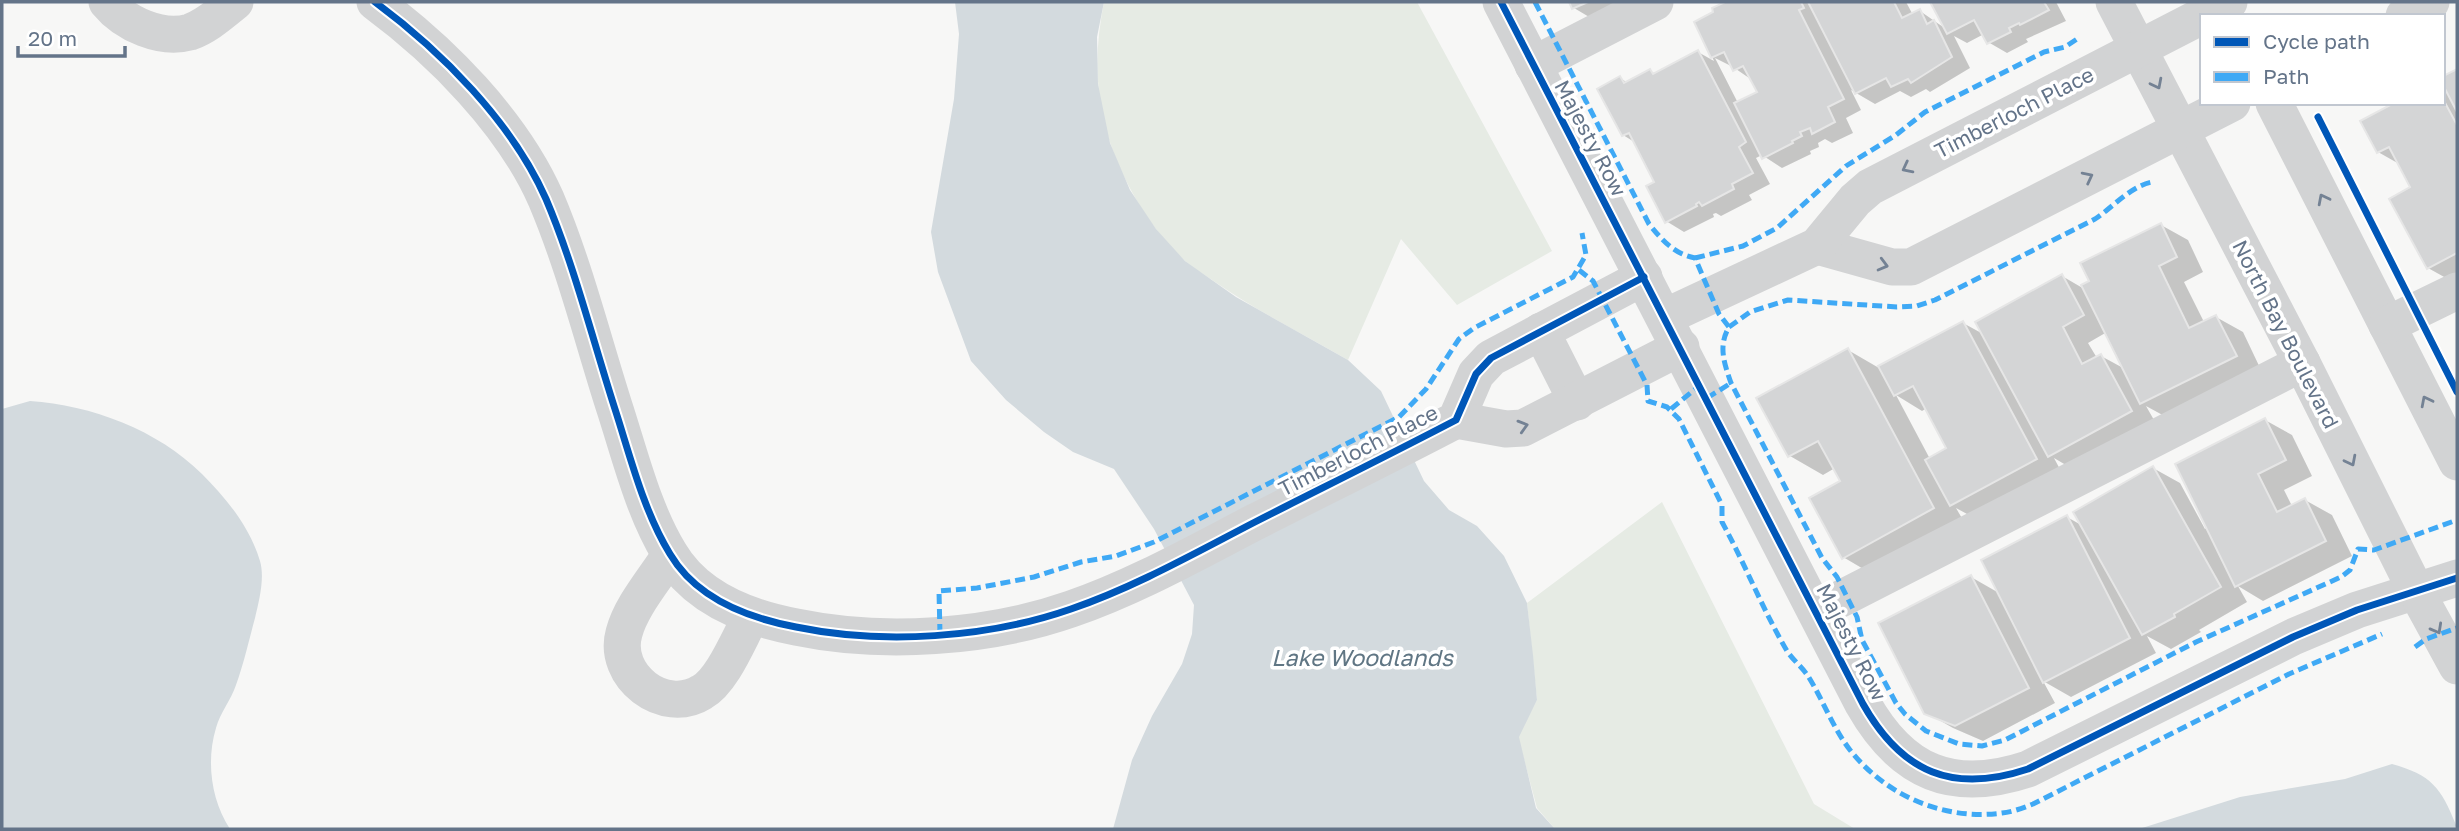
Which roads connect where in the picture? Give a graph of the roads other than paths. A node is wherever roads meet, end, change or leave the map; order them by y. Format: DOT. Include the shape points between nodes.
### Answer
graph roads {
  1 [pos="107,2"];
  2 [pos="235,2"];
  3 [pos="375,2"];
  4 [pos="1501,2"];
  5 [pos="1656,2"];
  6 [pos="2114,2"];
  7 [pos="2431,2"];
  8 [pos="2226,6"];
  9 [pos="2209,14"];
  10 [pos="2407,14"];
  11 [pos="2200,18"];
  12 [pos="2138,48"];
  13 [pos="1533,65"];
  14 [pos="2228,105"];
  15 [pos="2275,105"];
  16 [pos="2181,130"];
  17 [pos="1817,246"];
  18 [pos="1644,277"];
  19 [pos="2457,291"];
  20 [pos="2387,325"];
  21 [pos="1541,331"];
  22 [pos="1673,332"];
  23 [pos="2302,363"];
  24 [pos="1577,402"];
  25 [pos="1456,420"];
  26 [pos="2457,462"];
  27 [pos="670,555"];
  28 [pos="2457,578"];
  29 [pos="2416,591"];
  30 [pos="1817,611"];
  31 [pos="751,617"];
  32 [pos="2457,666"];
  1 -- 2 [label="street" via="137,26 164,33 188,32 213,21"];
  3 -- 27 [label="street, Timberloch Place" via="448,63 516,147 544,196 632,461"];
  4 -- 13 [label="street, Majesty Row"];
  5 -- 13 [label="street"];
  6 -- 12 [label="street, North Bay Boulevard"];
  7 -- 10 [label="street"];
  8 -- 9 [label="street, Timberloch Place"];
  11 -- 12 [label="street, Timberloch Place"];
  12 -- 16 [label="street, North Bay Boulevard, one-way"];
  12 -- 17 [label="street, Timberloch Place, one-way" via="1870,187"];
  13 -- 18 [label="street, Majesty Row"];
  14 -- 16 [label="street"];
  20 -- 15 [label="street, one-way"];
  17 -- 16 [label="street, one-way" via="1892,267 1911,267"];
  16 -- 23 [label="street, North Bay Boulevard"];
  17 -- 22 [label="street, Timberloch Place"];
  18 -- 21 [label="street, Timberloch Place"];
  18 -- 22 [label="street, Majesty Row"];
  19 -- 20 [label="street"];
  26 -- 20 [label="street, one-way"];
  21 -- 24 [label="street"];
  21 -- 25 [label="street, Timberloch Place" via="1484,365"];
  22 -- 24 [label="street, Timberloch Place"];
  22 -- 30 [label="street, Majesty Row"];
  23 -- 29 [label="street, North Bay Boulevard, one-way"];
  23 -- 30 [label="street"];
  25 -- 24 [label="street, Timberloch Place, one-way" via="1516,429"];
  25 -- 31 [label="street, Timberloch Place" via="1170,566 1074,608 1003,627 884,636 812,631"];
  27 -- 31 [label="street, Timberloch Place" via="703,589"];
  27 -- 31 [label="street" via="623,635 632,676 644,690 682,699 702,692 718,677"];
  28 -- 29 [label="street, Majesty Row"];
  29 -- 30 [label="street, Majesty Row" via="2293,637 2028,769 2001,778 1968,780 1938,775 1894,748 1863,704"];
  29 -- 32 [label="street, North Bay Boulevard, one-way"];
}
